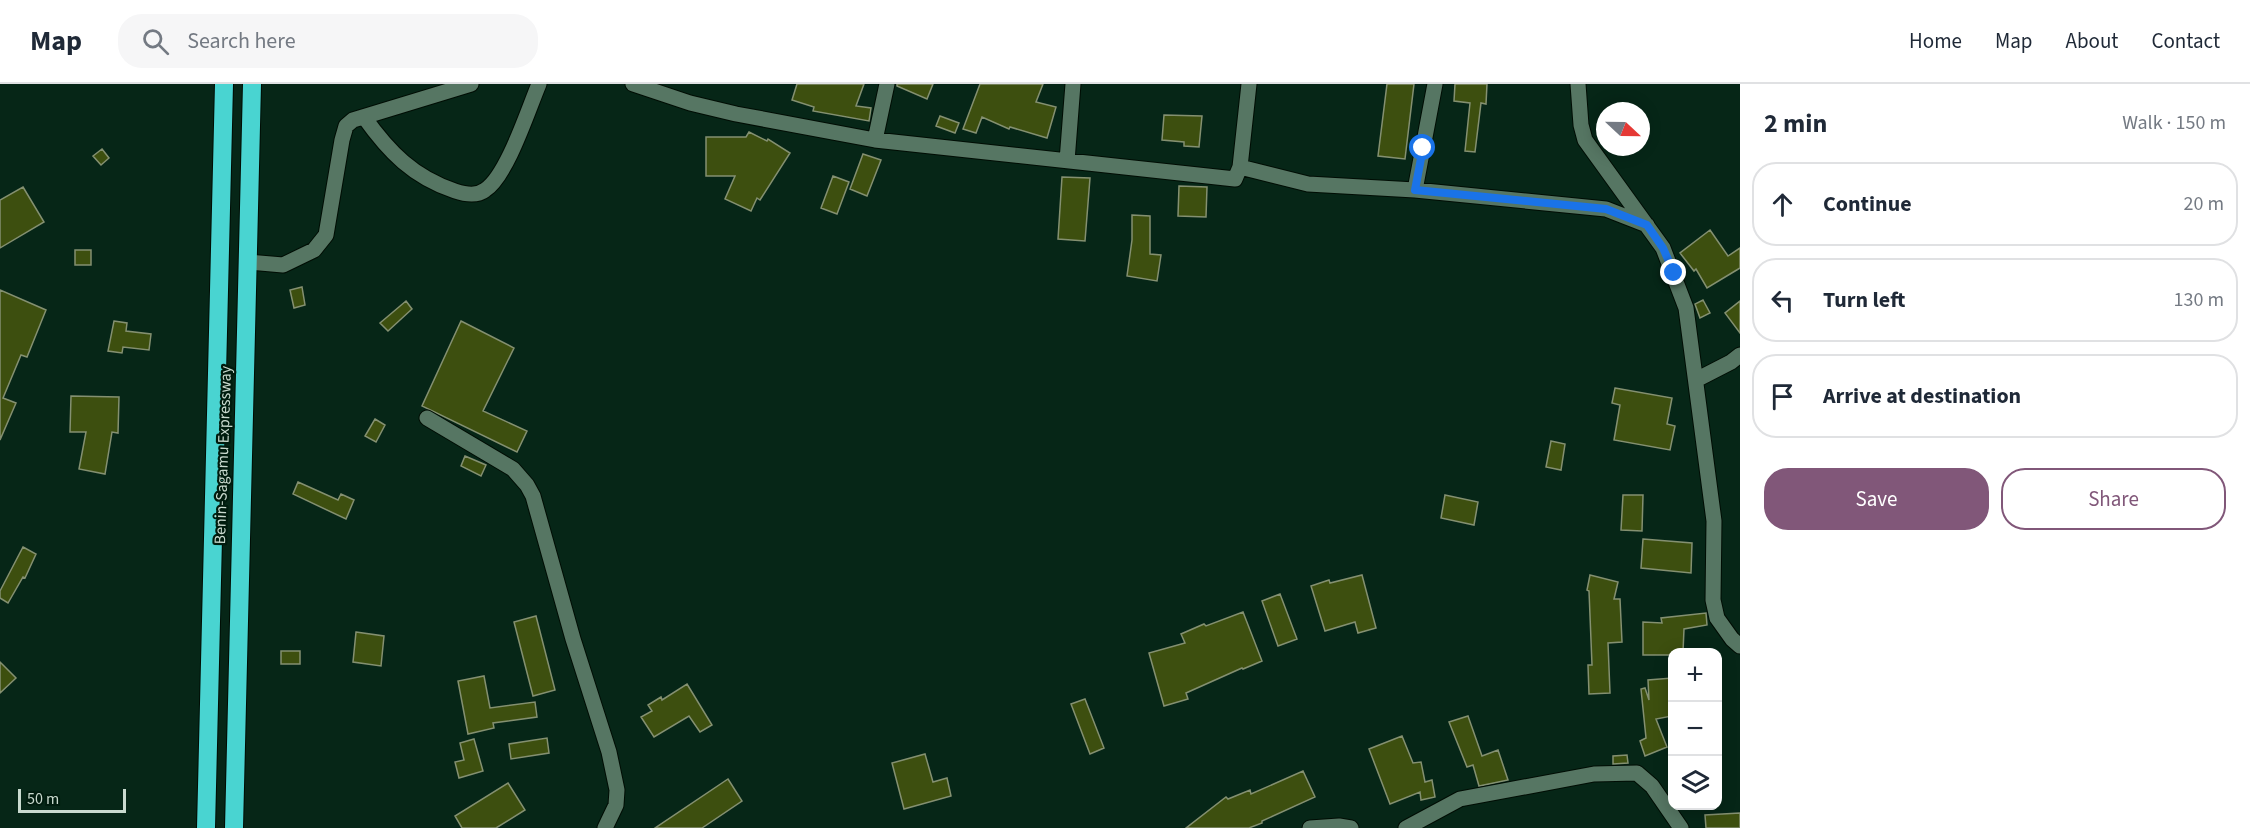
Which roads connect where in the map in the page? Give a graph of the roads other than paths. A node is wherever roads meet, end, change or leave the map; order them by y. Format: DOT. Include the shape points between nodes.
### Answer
graph roads {
  1 [pos="224,84"];
  2 [pos="252,84"];
  3 [pos="471,84"];
  4 [pos="539,84"];
  5 [pos="633,84"];
  6 [pos="886,84"];
  7 [pos="1073,84"];
  8 [pos="1248,84"];
  9 [pos="1436,84"];
  10 [pos="1578,84"];
  11 [pos="364,117"];
  12 [pos="875,140"];
  13 [pos="1067,161"];
  14 [pos="1240,166"];
  15 [pos="1415,190"];
  16 [pos="1647,225"];
  17 [pos="247,262"];
  18 [pos="1740,355"];
  19 [pos="1696,380"];
  20 [pos="427,418"];
  21 [pos="1740,646"];
  22 [pos="206,828"];
  23 [pos="234,828"];
  24 [pos="605,828"];
  25 [pos="1310,828"];
  26 [pos="1351,828"];
  27 [pos="1406,828"];
  28 [pos="1681,828"];
  1 -- 22 [label="highway, Benin-Sagamu Expressway"];
  2 -- 17 [label="highway, Benin-Sagamu Expressway"];
  3 -- 11 [label="street"];
  4 -- 11 [label="street" via="503,170 485,191 468,195 434,184 406,166"];
  5 -- 12 [label="street" via="736,114"];
  6 -- 12 [label="street"];
  7 -- 13 [label="street"];
  8 -- 14 [label="street"];
  9 -- 15 [label="street"];
  10 -- 16 [label="street" via="1586,140"];
  11 -- 17 [label="street" via="346,126 326,235 314,250 283,265"];
  12 -- 13 [label="street"];
  13 -- 14 [label="street" via="1235,179"];
  14 -- 15 [label="street" via="1308,184"];
  15 -- 16 [label="street" via="1606,209"];
  16 -- 19 [label="street" via="1663,248 1686,308"];
  17 -- 23 [label="highway, Benin-Sagamu Expressway"];
  18 -- 19 [label="street"];
  19 -- 21 [label="street" via="1714,521 1713,600 1717,618"];
  20 -- 24 [label="street" via="513,469 533,496 609,752 617,790 616,805"];
  25 -- 26 [label="street"];
  27 -- 28 [label="street" via="1460,799 1594,774 1637,773 1652,786"];
}
